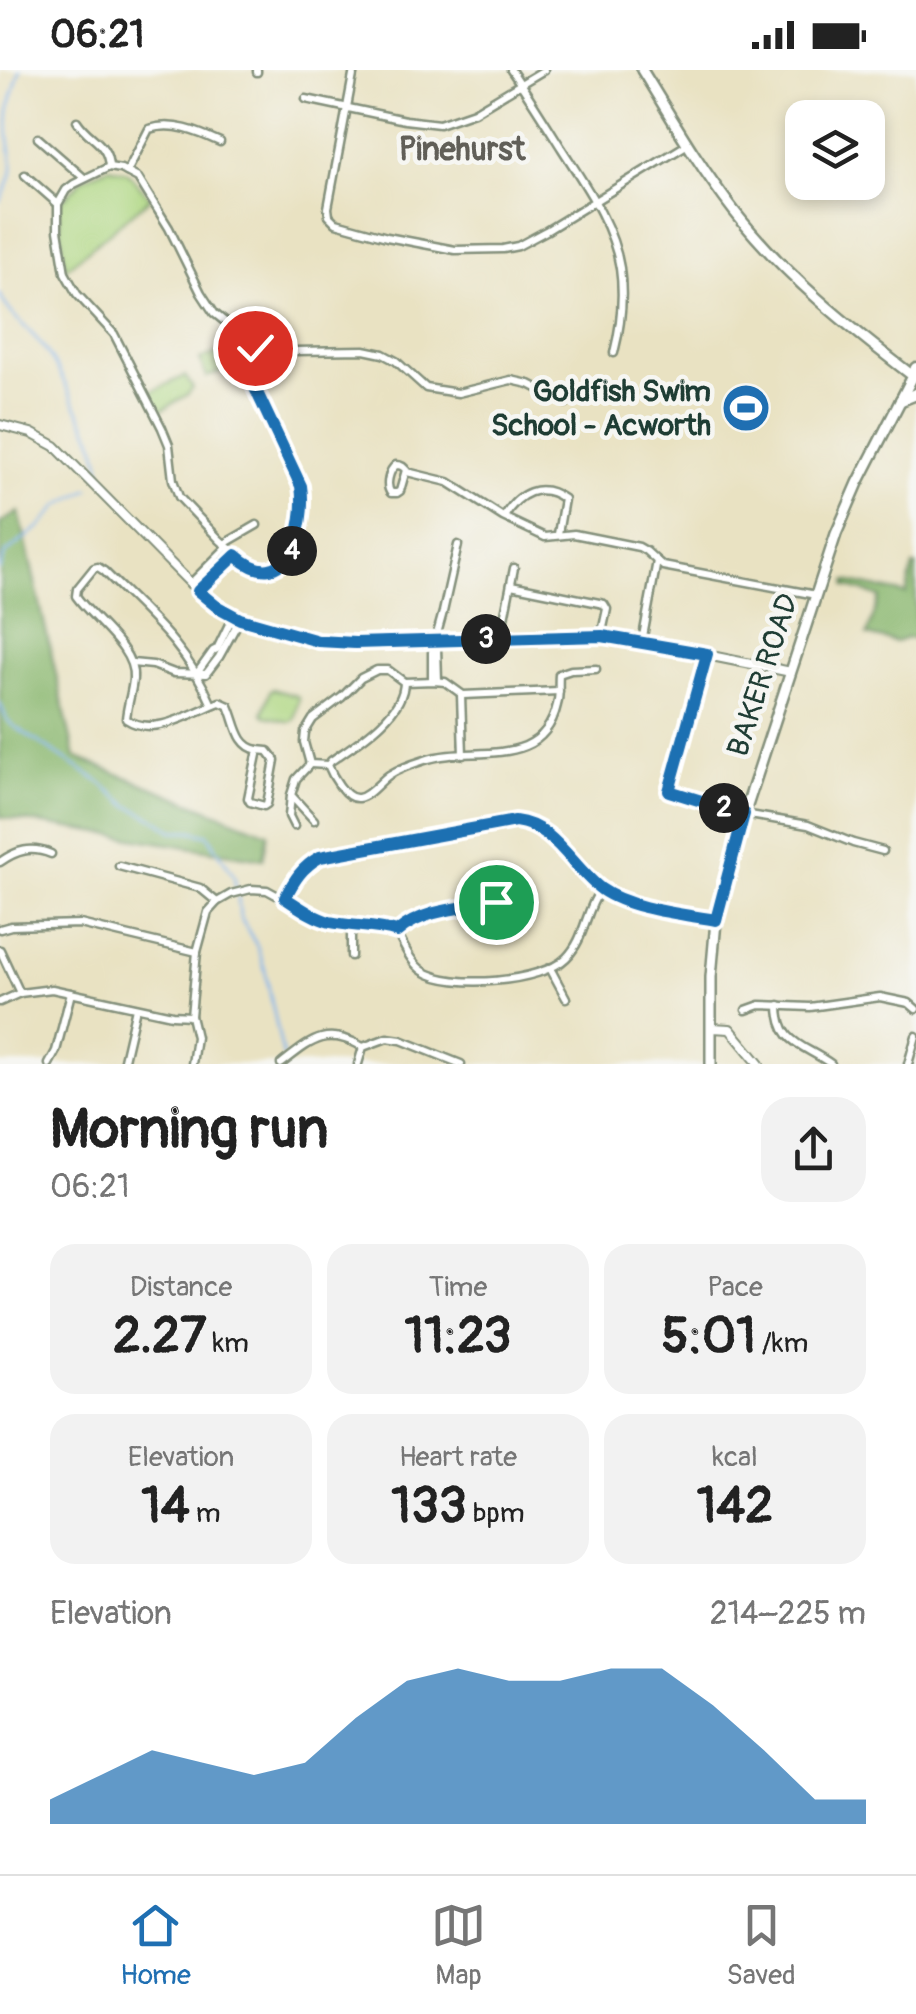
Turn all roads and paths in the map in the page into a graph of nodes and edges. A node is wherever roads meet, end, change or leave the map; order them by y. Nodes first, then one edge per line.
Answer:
1 (354, 70) edge
2 (511, 70) edge
3 (544, 70) edge
4 (642, 70) edge
5 (521, 84) junction
6 (306, 99) dead end
7 (347, 108) junction
8 (77, 121) dead end
9 (38, 138) dead end
10 (220, 142) dead end
11 (688, 144) junction
12 (109, 167) junction
13 (128, 172) junction
14 (25, 175) dead end
15 (84, 178) junction
16 (594, 200) junction
17 (58, 204) junction
18 (246, 349) junction
19 (614, 353) dead end
20 (915, 376) edge
21 (916, 394) edge
22 (901, 400) junction
23 (566, 403) dead end
24 (0, 424) edge
25 (406, 470) dead end
26 (504, 517) junction
27 (257, 525) dead end
28 (558, 534) junction
29 (225, 545) junction
30 (458, 545) dead end
31 (236, 555) junction
32 (657, 562) junction
33 (514, 568) dead end
34 (190, 584) junction
35 (510, 584) junction
36 (198, 591) junction
37 (816, 595) junction
38 (236, 618) junction
39 (602, 636) junction
40 (500, 639) junction
41 (436, 640) junction
42 (642, 642) junction
43 (707, 654) junction
44 (132, 664) junction
45 (596, 669) dead end
46 (790, 672) junction
47 (198, 674) junction
48 (435, 681) junction
49 (404, 682) junction
50 (559, 691) junction
51 (461, 695) junction
52 (212, 705) junction
53 (258, 750) junction
54 (463, 755) junction
55 (310, 764) junction
56 (328, 765) junction
57 (291, 795) junction
58 (744, 814) junction
59 (314, 820) dead end
60 (294, 826) dead end
61 (883, 851) dead end
62 (51, 854) dead end
63 (0, 862) edge
64 (119, 866) dead end
65 (602, 889) junction
66 (285, 898) junction
67 (516, 898) dead end
68 (218, 902) junction
69 (716, 920) junction
70 (351, 926) junction
71 (0, 929) edge
72 (397, 932) junction
73 (0, 950) edge
74 (197, 952) junction
75 (351, 956) dead end
76 (551, 970) junction
77 (71, 992) junction
78 (20, 993) junction
79 (566, 998) dead end
80 (0, 1002) edge
81 (779, 1006) junction
82 (136, 1008) junction
83 (916, 1009) edge
84 (746, 1010) dead end
85 (191, 1016) junction
86 (712, 1028) junction
87 (916, 1036) edge
88 (363, 1047) junction
89 (49, 1064) edge
90 (123, 1064) edge
91 (192, 1064) edge
92 (282, 1064) edge
93 (358, 1064) edge
94 (461, 1064) edge
95 (711, 1064) edge
96 (759, 1064) edge
97 (831, 1064) edge
98 (908, 1064) edge

1 - 7 street
2 - 5 street
3 - 5 street
4 - 11 main road
5 - 7 street
5 - 16 street
6 - 7 street
7 - 16 street
8 - 12 street
9 - 15 street
10 - 13 street
11 - 16 street
11 - 20 main road
12 - 13 street
12 - 15 street
13 - 18 street
14 - 17 street
15 - 17 street
16 - 19 street
17 - 29 street
18 - 23 street
18 - 31 street
20 - 22 main road, BAKER ROAD
21 - 22 main road
22 - 37 main road, BAKER ROAD
24 - 34 street
25 - 26 street
26 - 28 street
26 - 28 street
27 - 29 street
28 - 32 street
29 - 31 street
29 - 34 street
30 - 41 street
31 - 36 street
32 - 37 street
32 - 42 street
33 - 35 street
34 - 36 street
35 - 39 street
35 - 40 street
36 - 38 street
37 - 46 main road, BAKER ROAD
38 - 41 street
38 - 47 street
38 - 47 street
39 - 40 street
39 - 42 street
40 - 41 street
41 - 48 street
42 - 43 street
43 - 46 street
43 - 58 street
44 - 47 street
44 - 47 street
44 - 52 street
45 - 50 street
46 - 58 main road, BAKER ROAD
47 - 52 street
48 - 49 street
48 - 51 street
49 - 55 street
49 - 56 street
50 - 51 street
50 - 54 street
51 - 54 street
52 - 53 street
53 - 53 street
54 - 56 street
55 - 56 street
55 - 57 street
57 - 59 street
57 - 60 street
58 - 61 street
58 - 69 main road, BAKER ROAD
62 - 63 street
64 - 68 street
65 - 66 street
65 - 69 street
65 - 76 street
66 - 68 street
66 - 70 street
67 - 72 street
68 - 74 street
69 - 86 main road, BAKER ROAD
70 - 72 street
70 - 75 street
71 - 74 street
72 - 76 street
73 - 78 street
74 - 85 street
76 - 79 street
77 - 78 street
77 - 82 street
77 - 89 street
78 - 80 street
81 - 83 street
81 - 84 street
81 - 97 street
82 - 85 street
82 - 90 street
85 - 91 street
86 - 95 main road, BAKER ROAD
86 - 96 street
87 - 98 street
88 - 92 street
88 - 93 street
88 - 94 street

